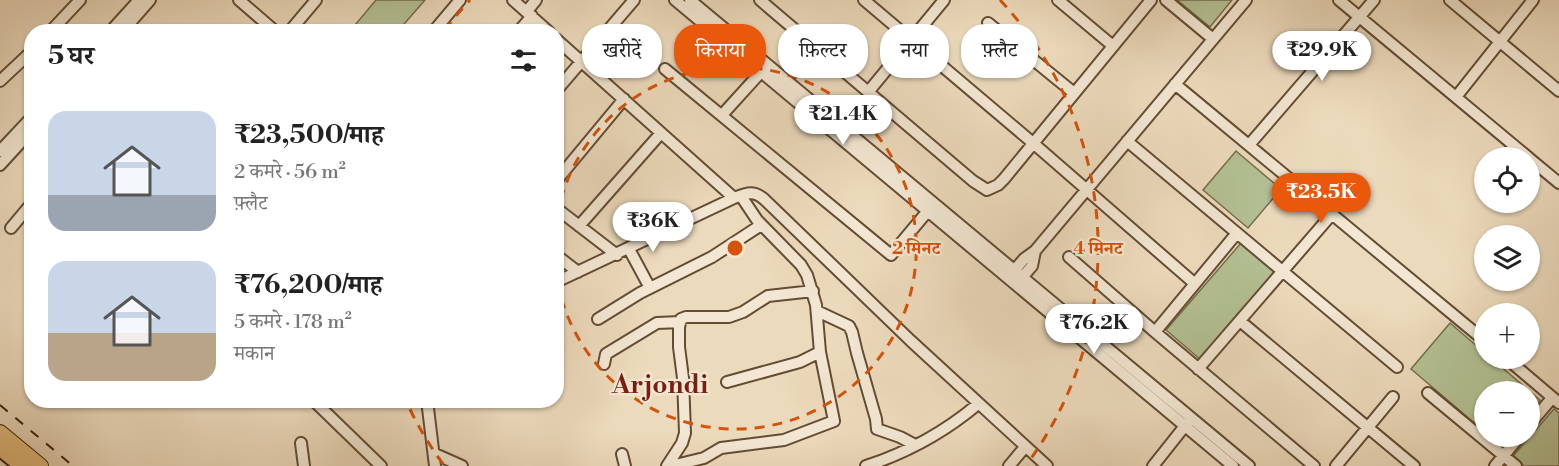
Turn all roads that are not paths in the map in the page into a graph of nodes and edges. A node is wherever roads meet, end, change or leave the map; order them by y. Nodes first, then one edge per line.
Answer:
1 (80, 0) edge
2 (139, 0) edge
3 (150, 0) edge
4 (239, 0) edge
5 (316, 0) edge
6 (460, 0) edge
7 (513, 0) edge
8 (536, 0) edge
9 (634, 0) edge
10 (675, 0) edge
11 (690, 0) edge
12 (760, 0) edge
13 (864, 0) edge
14 (944, 0) edge
15 (1058, 0) edge
16 (1151, 0) edge
17 (1167, 0) edge
18 (1246, 0) edge
19 (1339, 0) edge
20 (1374, 0) edge
21 (1450, 0) edge
22 (1533, 0) edge
23 (529, 13) junction
24 (701, 15) junction
25 (1359, 17) junction
26 (988, 23) dead end
27 (58, 24) edge
28 (117, 24) edge
29 (129, 24) edge
30 (267, 24) edge
31 (296, 24) edge
32 (440, 24) edge
33 (523, 24) edge
34 (541, 24) edge
35 (710, 24) edge
36 (893, 24) edge
37 (924, 24) edge
38 (1213, 39) junction
39 (1501, 42) junction
40 (564, 46) edge
41 (1113, 46) junction
42 (24, 58) edge
43 (581, 62) junction
44 (665, 69) dead end
45 (949, 71) edge
46 (766, 76) edge
47 (880, 77) edge
48 (756, 78) edge
49 (0, 81) edge
50 (564, 82) edge
51 (1175, 84) junction
52 (869, 91) junction
53 (1559, 91) edge
54 (1074, 93) junction
55 (1456, 97) junction
56 (624, 99) junction
57 (722, 115) junction
58 (24, 126) edge
59 (661, 133) junction
60 (24, 139) edge
61 (1127, 141) junction
62 (1033, 143) junction
63 (1249, 145) junction
64 (1516, 147) edge
65 (0, 151) edge
66 (0, 165) edge
67 (1540, 167) edge
68 (564, 171) edge
69 (1559, 183) edge
70 (1086, 189) junction
71 (737, 197) junction
72 (931, 207) junction
73 (24, 213) edge
74 (564, 214) edge
75 (1332, 214) junction
76 (761, 225) junction
77 (579, 226) junction
78 (11, 228) dead end
79 (1237, 233) junction
80 (629, 249) junction
81 (617, 255) junction
82 (1069, 257) dead end
83 (564, 261) edge
84 (1283, 271) junction
85 (578, 272) junction
86 (1016, 277) junction
87 (564, 278) edge
88 (1194, 283) junction
89 (650, 288) junction
90 (813, 291) junction
91 (817, 311) junction
92 (598, 320) dead end
93 (1240, 321) junction
94 (680, 322) junction
95 (1155, 332) junction
96 (1474, 332) edge
97 (820, 351) junction
98 (604, 364) dead end
99 (1397, 367) dead end
100 (1198, 369) junction
101 (1519, 369) edge
102 (727, 382) dead end
103 (1428, 393) dead end
104 (1393, 398) dead end
105 (1556, 400) edge
106 (978, 404) junction
107 (321, 408) edge
108 (429, 408) edge
109 (1540, 415) edge
110 (1188, 422) junction
111 (1368, 428) junction
112 (0, 432) edge
113 (301, 443) dead end
114 (0, 445) edge
115 (915, 446) junction
116 (1025, 447) junction
117 (1511, 447) edge
118 (622, 454) dead end
119 (1504, 456) junction
120 (435, 460) edge
121 (18, 462) edge
122 (41, 466) edge
123 (304, 466) edge
124 (381, 466) edge
125 (462, 466) edge
126 (626, 466) edge
127 (669, 466) edge
128 (866, 466) edge
129 (1009, 466) edge
130 (1047, 466) edge
131 (1153, 466) edge
132 (1233, 466) edge
133 (1248, 466) edge
134 (1314, 466) edge
135 (1336, 466) edge
136 (1414, 466) edge
137 (1495, 466) edge
138 (1516, 466) edge

1 - 27 street
2 - 28 street
3 - 29 street
4 - 30 street
5 - 31 street
6 - 32 street
7 - 23 street
8 - 23 street
9 - 43 street
10 - 24 street
11 - 24 street
12 - 52 street
13 - 36 street
14 - 37 street
15 - 41 street
16 - 41 street
17 - 38 street
18 - 38 street
19 - 25 street
20 - 25 street
21 - 39 street
22 - 39 street
23 - 33 street
23 - 34 street
24 - 35 street
24 - 72 street
25 - 55 street
25 - 63 street
26 - 54 street
38 - 51 street
39 - 53 street
39 - 55 street
40 - 43 street
41 - 54 street
42 - 49 street
43 - 50 street
43 - 56 street
44 - 57 street
45 - 62 street
46 - 72 street
47 - 52 street
48 - 57 street
51 - 61 street
51 - 63 street
52 - 62 street
54 - 62 street
55 - 64 street
56 - 59 street
56 - 68 street
57 - 72 street
58 - 65 street
59 - 71 street
59 - 77 street
60 - 66 street
61 - 70 street
61 - 79 street
62 - 70 street
63 - 75 street
67 - 69 street
70 - 86 street
70 - 88 street
71 - 76 street
71 - 80 street
71 - 106 street
72 - 86 street
73 - 78 street
74 - 77 street
75 - 84 street
75 - 96 street
76 - 89 street
76 - 90 street
77 - 81 street
79 - 84 street
79 - 88 street
80 - 81 street
80 - 89 street
81 - 85 street
82 - 95 street
83 - 85 street
84 - 93 street
84 - 99 street
85 - 87 street
86 - 110 street
88 - 95 street
89 - 92 street
90 - 91 street
90 - 94 street
91 - 97 street
91 - 115 street
93 - 100 street
93 - 111 street
94 - 98 street
94 - 127 street
95 - 100 street
97 - 102 street
97 - 127 street
100 - 134 street
101 - 105 street
103 - 119 street
104 - 111 street
105 - 109 street
106 - 115 street
106 - 116 street
107 - 124 street
108 - 120 street
110 - 131 street
110 - 132 street
110 - 133 street
111 - 135 street
111 - 136 street
112 - 122 main road
113 - 123 street
114 - 121 highway
115 - 128 street
116 - 129 street
116 - 130 street
117 - 119 street
118 - 126 street
119 - 137 street
119 - 138 street
120 - 125 street

